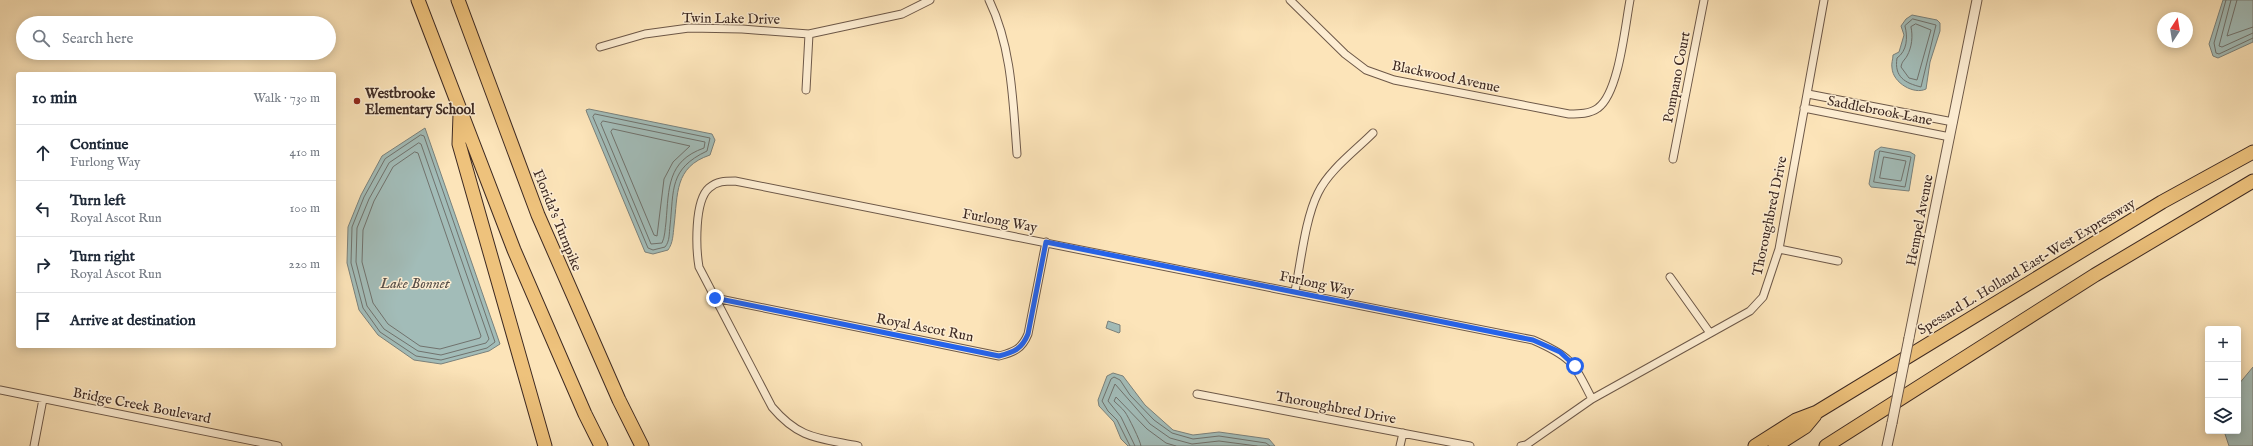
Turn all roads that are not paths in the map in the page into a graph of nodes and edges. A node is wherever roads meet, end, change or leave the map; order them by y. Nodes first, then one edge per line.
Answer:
1 (418, 0) edge
2 (458, 0) edge
3 (930, 0) edge
4 (989, 0) edge
5 (1290, 0) edge
6 (1630, 0) edge
7 (1704, 0) edge
8 (1824, 0) edge
9 (1977, 0) edge
10 (809, 34) junction
11 (600, 47) dead end
12 (806, 90) dead end
13 (1808, 94) junction
14 (1804, 108) junction
15 (460, 112) junction
16 (1953, 122) junction
17 (1373, 133) dead end
18 (1950, 137) junction
19 (2253, 152) edge
20 (1017, 154) dead end
21 (1673, 159) dead end
22 (2253, 181) edge
23 (1046, 242) junction
24 (1779, 249) junction
25 (1838, 261) dead end
26 (1670, 277) dead end
27 (1295, 291) junction
28 (715, 298) junction
29 (1710, 333) junction
30 (0, 390) edge
31 (1197, 394) dead end
32 (43, 399) junction
33 (1592, 399) junction
34 (1817, 412) junction
35 (1403, 433) junction
36 (34, 446) edge
37 (278, 446) edge
38 (545, 446) edge
39 (601, 446) edge
40 (642, 446) edge
41 (858, 446) edge
42 (1400, 446) edge
43 (1470, 446) edge
44 (1521, 446) edge
45 (1755, 446) edge
46 (1775, 446) edge
47 (1826, 446) edge
48 (1887, 446) edge

1 - 15 highway
2 - 40 highway, Florida's Turnpike
3 - 10 street, Twin Lake Drive
4 - 20 street
5 - 6 street, Blackwood Avenue
7 - 21 street, Pompano Court
8 - 13 street, Thoroughbred Drive
9 - 16 street, Hempel Avenue
10 - 11 street, Twin Lake Drive
10 - 12 street
13 - 14 street, Thoroughbred Drive
13 - 16 street, Saddlebrook Lane
14 - 18 street, Saddlebrook Lane
14 - 24 street, Thoroughbred Drive
15 - 38 highway
15 - 39 highway
16 - 18 street, Hempel Avenue
17 - 27 street
18 - 48 street, Hempel Avenue, bridge
19 - 34 highway, Spessard L. Holland East-West Expressway
22 - 47 highway
23 - 27 street, Furlong Way
23 - 28 street, Royal Ascot Run
23 - 28 street, Furlong Way
24 - 25 street
24 - 29 street, Thoroughbred Drive
26 - 29 street
27 - 33 street, Furlong Way
28 - 41 street, Furlong Way
29 - 33 street, Thoroughbred Drive
30 - 32 street, Bridge Creek Boulevard
31 - 35 street, Thoroughbred Drive
32 - 36 street
32 - 37 street, Bridge Creek Boulevard
33 - 44 street, Thoroughbred Drive
34 - 45 highway
34 - 46 highway
35 - 42 street
35 - 43 street, Thoroughbred Drive

